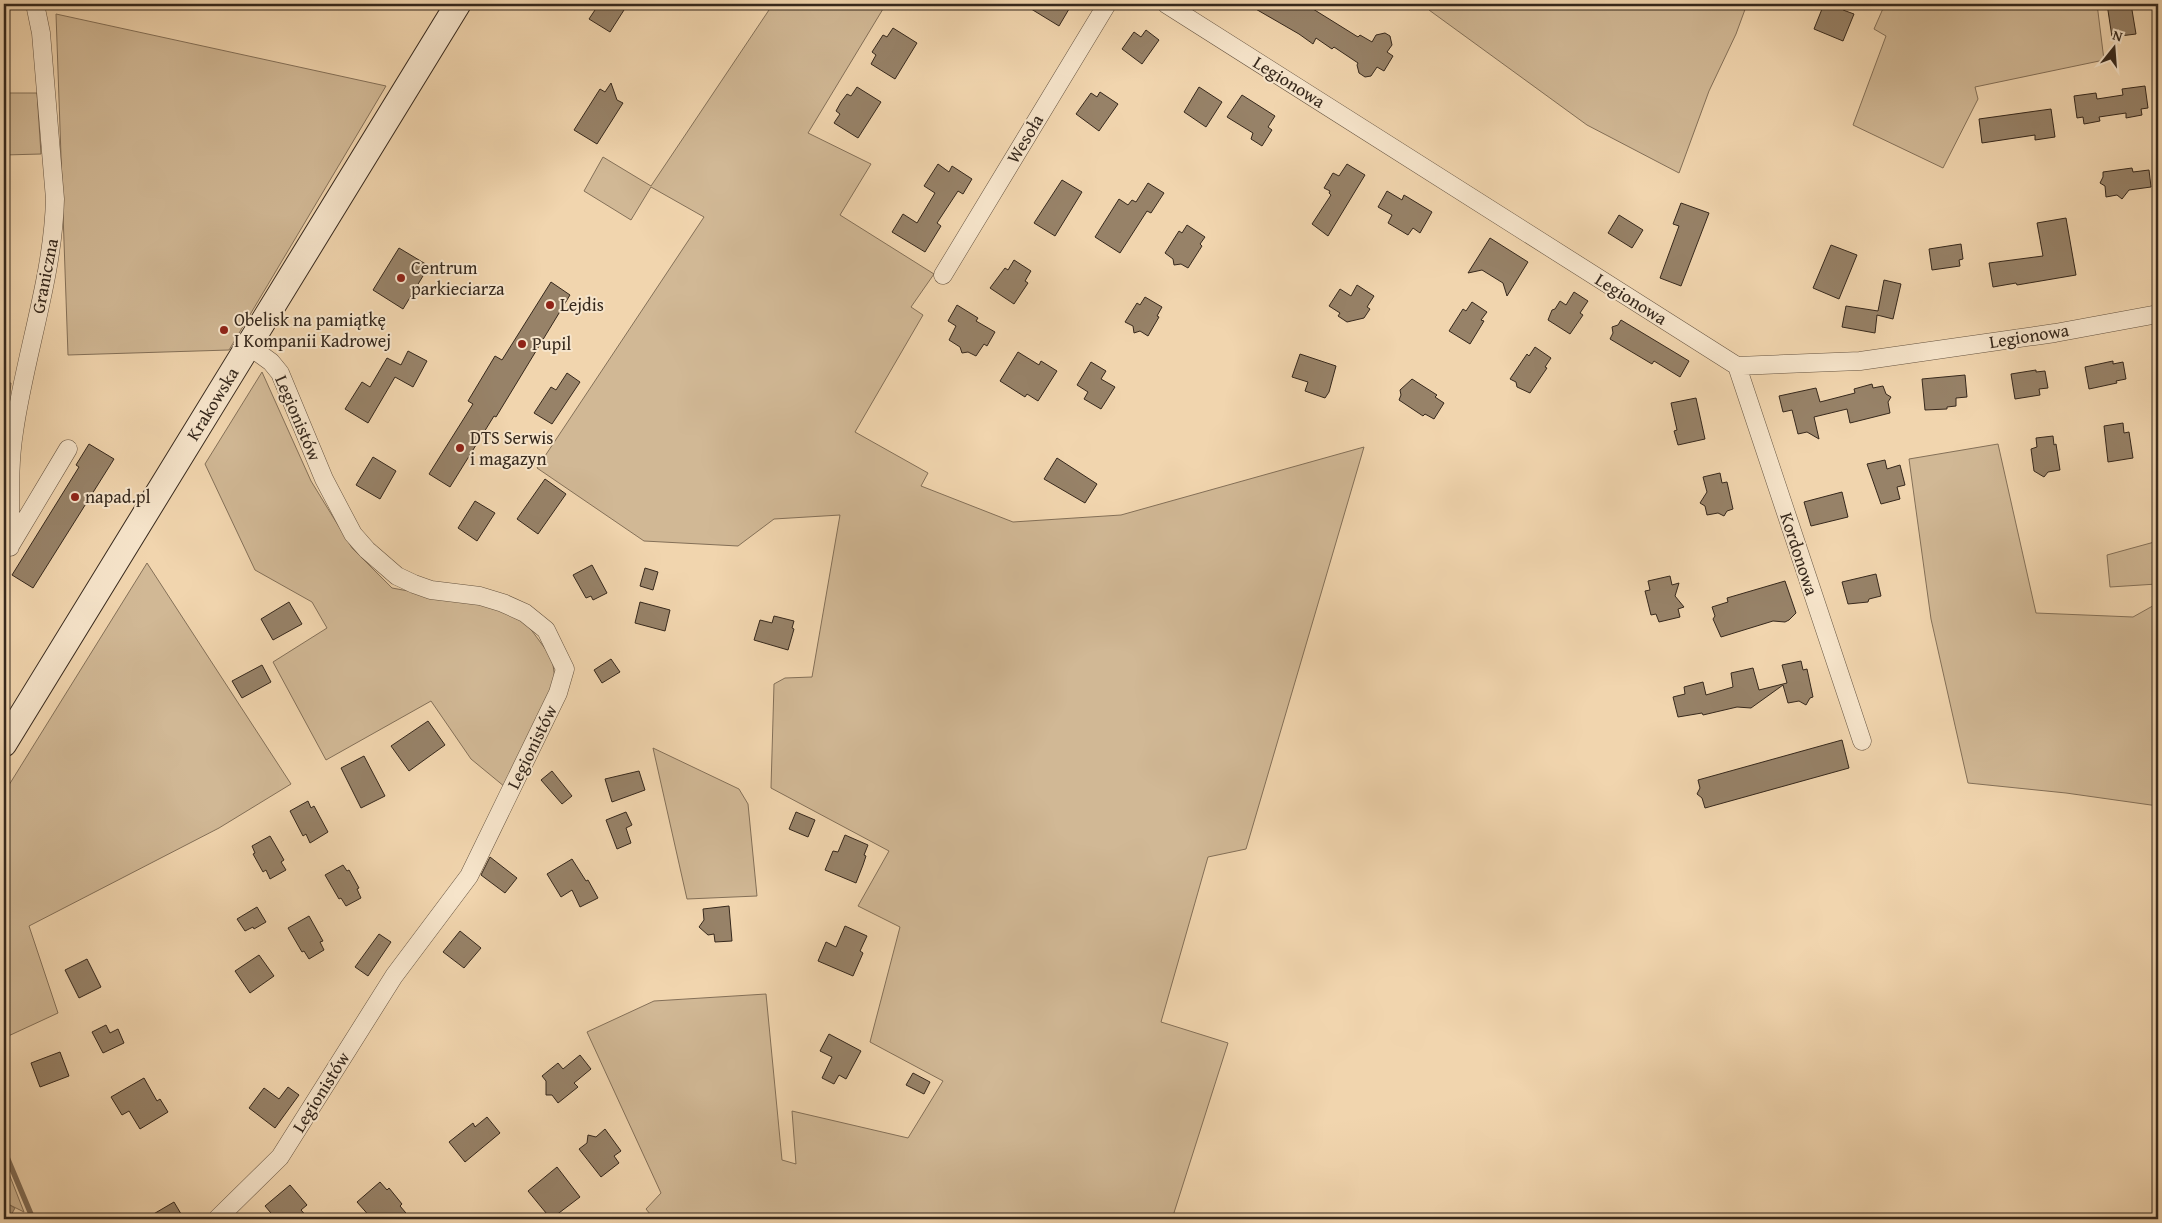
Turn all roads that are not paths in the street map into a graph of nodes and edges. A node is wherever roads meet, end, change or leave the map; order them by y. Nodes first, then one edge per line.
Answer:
1 (35, 4) edge
2 (458, 4) edge
3 (1108, 4) edge
4 (1166, 4) edge
5 (943, 275) dead end
6 (2158, 314) edge
7 (248, 346) junction
8 (1737, 366) junction
9 (68, 449) dead end
10 (7, 552) edge
11 (1862, 741) dead end
12 (4, 744) edge
13 (217, 1219) edge

1 - 10 street, Graniczna
2 - 7 main road, Krakowska
3 - 5 street, Wesoła
4 - 8 street, Legionowa
6 - 8 street, Legionowa
7 - 12 main road, Krakowska
7 - 13 street, Legionistów
8 - 11 street, Kordonowa
9 - 10 street, Graniczna

